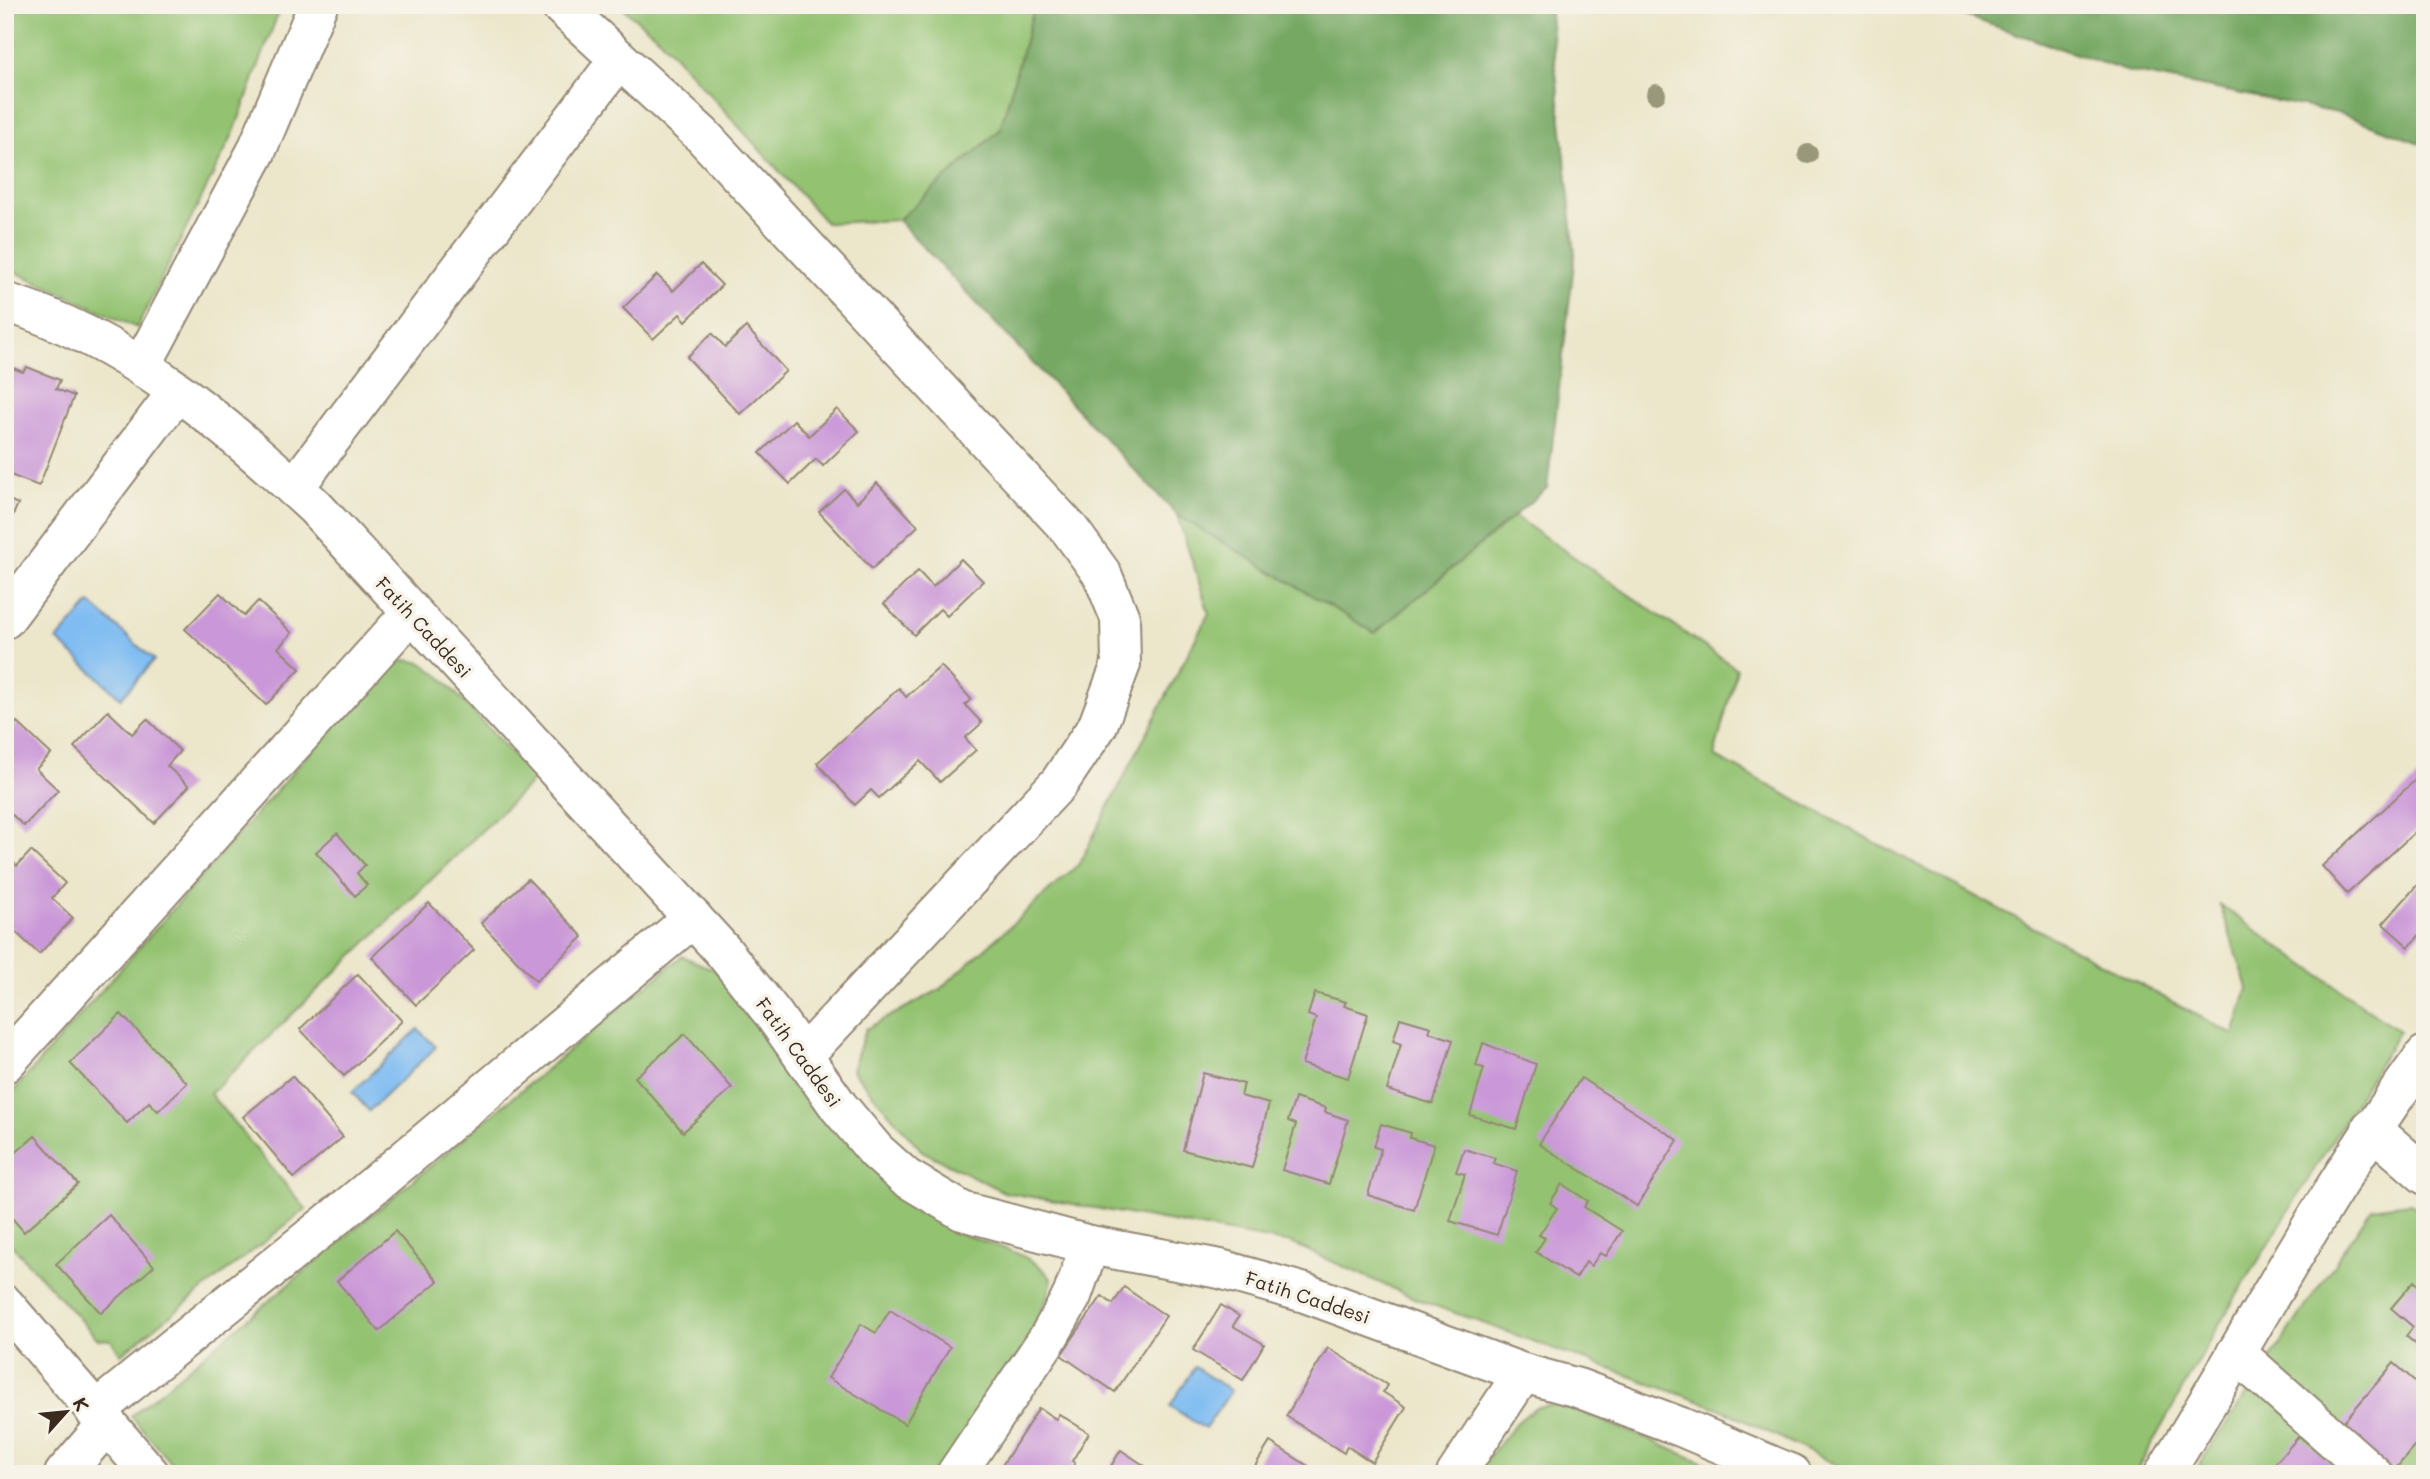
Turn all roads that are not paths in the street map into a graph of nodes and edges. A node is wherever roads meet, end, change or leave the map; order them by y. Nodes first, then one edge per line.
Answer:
1 (318, 5) edge
2 (560, 5) edge
3 (619, 59) junction
4 (5, 302) edge
5 (142, 365) junction
6 (177, 392) junction
7 (294, 488) junction
8 (410, 614) junction
9 (5, 619) edge
10 (693, 918) junction
11 (2425, 1055) edge
12 (803, 1056) junction
13 (5, 1063) edge
14 (2371, 1128) junction
15 (2425, 1175) edge
16 (1090, 1245) junction
17 (5, 1306) edge
18 (2236, 1353) junction
19 (1523, 1373) junction
20 (101, 1418) junction
21 (64, 1474) edge
22 (150, 1474) edge
23 (956, 1474) edge
24 (1456, 1474) edge
25 (1792, 1474) edge
26 (2164, 1474) edge
27 (2372, 1474) edge

1 - 5 street
2 - 3 street
3 - 7 street
3 - 12 street
4 - 5 street, Fatih Caddesi
5 - 6 street, Fatih Caddesi
6 - 7 street, Fatih Caddesi
6 - 9 street
7 - 8 street, Fatih Caddesi
8 - 10 street, Fatih Caddesi
8 - 13 street
10 - 12 street, Fatih Caddesi
10 - 20 street
11 - 14 street
12 - 16 street, Fatih Caddesi
14 - 15 street
14 - 18 street
16 - 19 street, Fatih Caddesi
16 - 23 street
17 - 20 street
18 - 26 street
18 - 27 street
19 - 24 street
19 - 25 street, Fatih Caddesi
20 - 21 street
20 - 22 street

